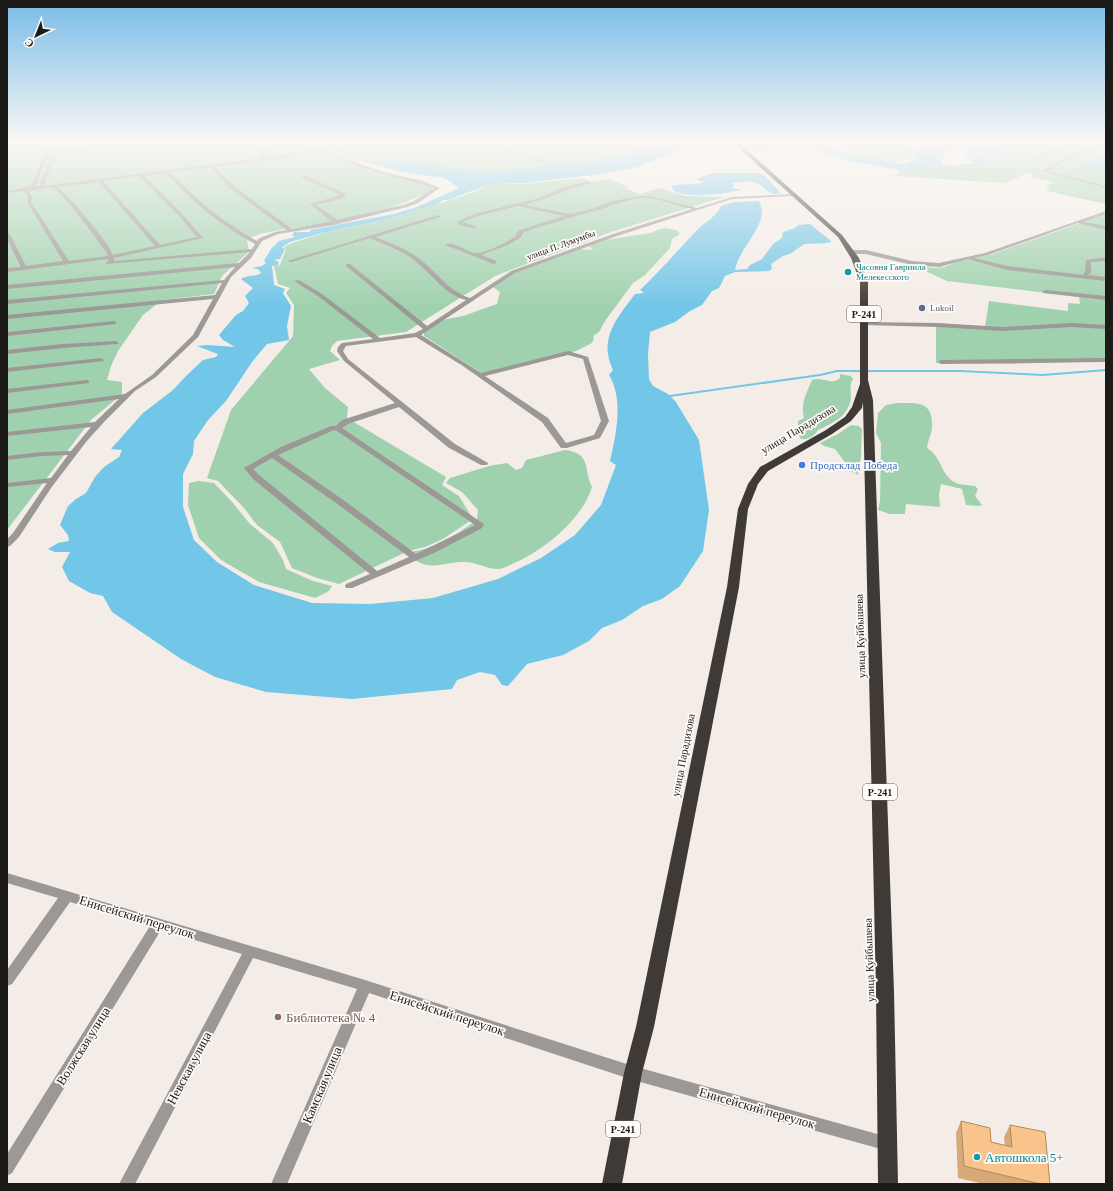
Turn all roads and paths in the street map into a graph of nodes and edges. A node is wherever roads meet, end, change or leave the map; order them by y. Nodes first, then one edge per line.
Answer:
1 (30, 198) edge
2 (66, 198) edge
3 (115, 198) edge
4 (165, 198) edge
5 (195, 198) edge
6 (246, 198) edge
7 (340, 198) edge
8 (422, 198) edge
9 (545, 198) edge
10 (637, 198) edge
11 (650, 198) edge
12 (744, 198) edge
13 (798, 198) edge
14 (518, 205) junction
15 (698, 209) junction
16 (1106, 212) edge
17 (438, 216) dead end
18 (570, 216) junction
19 (1078, 222) junction
20 (334, 223) junction
21 (474, 228) dead end
22 (1106, 228) edge
23 (291, 230) junction
24 (7, 234) edge
25 (371, 237) junction
26 (448, 245) dead end
27 (158, 246) junction
28 (256, 247) junction
29 (854, 252) junction
30 (476, 255) junction
31 (968, 258) junction
32 (1106, 259) edge
33 (111, 260) junction
34 (290, 261) dead end
35 (66, 262) junction
36 (494, 262) dead end
37 (240, 265) junction
38 (348, 265) dead end
39 (24, 268) junction
40 (7, 270) edge
41 (7, 273) edge
42 (1084, 276) junction
43 (1106, 279) edge
44 (227, 281) junction
45 (297, 281) dead end
46 (7, 287) edge
47 (1045, 292) dead end
48 (218, 297) junction
49 (1106, 298) edge
50 (471, 300) junction
51 (7, 302) edge
52 (7, 317) edge
53 (114, 323) dead end
54 (865, 324) junction
55 (1106, 327) edge
56 (427, 329) junction
57 (7, 334) edge
58 (417, 335) junction
59 (379, 340) junction
60 (116, 343) dead end
61 (7, 352) edge
62 (101, 360) dead end
63 (1106, 360) edge
64 (941, 362) dead end
65 (7, 370) edge
66 (480, 375) junction
67 (87, 382) dead end
68 (864, 383) junction
69 (7, 391) edge
70 (127, 396) junction
71 (400, 404) junction
72 (7, 412) edge
73 (98, 424) junction
74 (337, 429) junction
75 (7, 434) edge
76 (74, 453) junction
77 (274, 455) junction
78 (7, 458) edge
79 (484, 463) dead end
80 (53, 480) junction
81 (7, 485) edge
82 (7, 544) edge
83 (414, 557) junction
84 (376, 574) junction
85 (349, 586) dead end
86 (7, 878) edge
87 (67, 896) junction
88 (158, 924) junction
89 (250, 952) junction
90 (7, 980) edge
91 (365, 986) junction
92 (633, 1073) junction
93 (888, 1144) junction
94 (7, 1168) edge
95 (127, 1184) edge
96 (279, 1184) edge
97 (612, 1184) edge
98 (888, 1184) edge

1 - 35 street
2 - 33 street
3 - 27 street
4 - 27 street
5 - 28 street
6 - 23 street
7 - 20 street
8 - 20 street
9 - 14 street
10 - 18 street
11 - 15 street
12 - 15 street, улица П. Лумумбы
13 - 29 highway, улица Куйбышева / Р-241
14 - 18 street
14 - 21 street
15 - 50 street, улица П. Лумумбы
16 - 19 street
17 - 25 street
18 - 30 street
19 - 22 street
19 - 31 street
20 - 23 street
23 - 28 street
24 - 39 street
25 - 34 street
25 - 50 street
26 - 30 street
27 - 33 street
28 - 33 street
28 - 37 street
29 - 31 street
29 - 54 highway, улица Куйбышева / Р-241
30 - 36 street
31 - 42 street
32 - 42 street
33 - 35 street
33 - 41 street
35 - 39 street
37 - 44 street
37 - 46 street
38 - 56 street
39 - 40 street
42 - 43 street
44 - 48 street
44 - 51 street
45 - 59 street
47 - 49 street
48 - 52 street
48 - 70 street
50 - 56 street, улица П. Лумумбы
53 - 57 street
54 - 55 street
54 - 68 highway, улица Куйбышева / Р-241
56 - 58 street, улица П. Лумумбы
58 - 59 street, улица П. Лумумбы
58 - 66 street
59 - 71 street, улица П. Лумумбы
60 - 61 street
62 - 65 street
63 - 64 street
66 - 66 street
67 - 69 street
68 - 92 highway, улица Парадизова / Р-241
68 - 93 highway, улица Куйбышева / Р-241
70 - 72 street
70 - 73 street
71 - 74 street
71 - 79 street, улица П. Лумумбы
73 - 75 street
73 - 76 street
74 - 77 street
74 - 83 street
76 - 78 street
76 - 80 street
77 - 83 street
77 - 84 street
80 - 81 street
80 - 82 street
83 - 84 street
84 - 85 street
86 - 87 street, Енисейский переулок
87 - 88 street, Енисейский переулок
87 - 90 street
88 - 89 street, Енисейский переулок
88 - 94 street, Волжская улица
89 - 91 street, Енисейский переулок
89 - 95 street, Невская улица
91 - 92 street, Енисейский переулок
91 - 96 street, Камская улица
92 - 93 street, Енисейский переулок
92 - 97 highway, улица Парадизова / Р-241
93 - 98 highway, улица Куйбышева / Р-241

